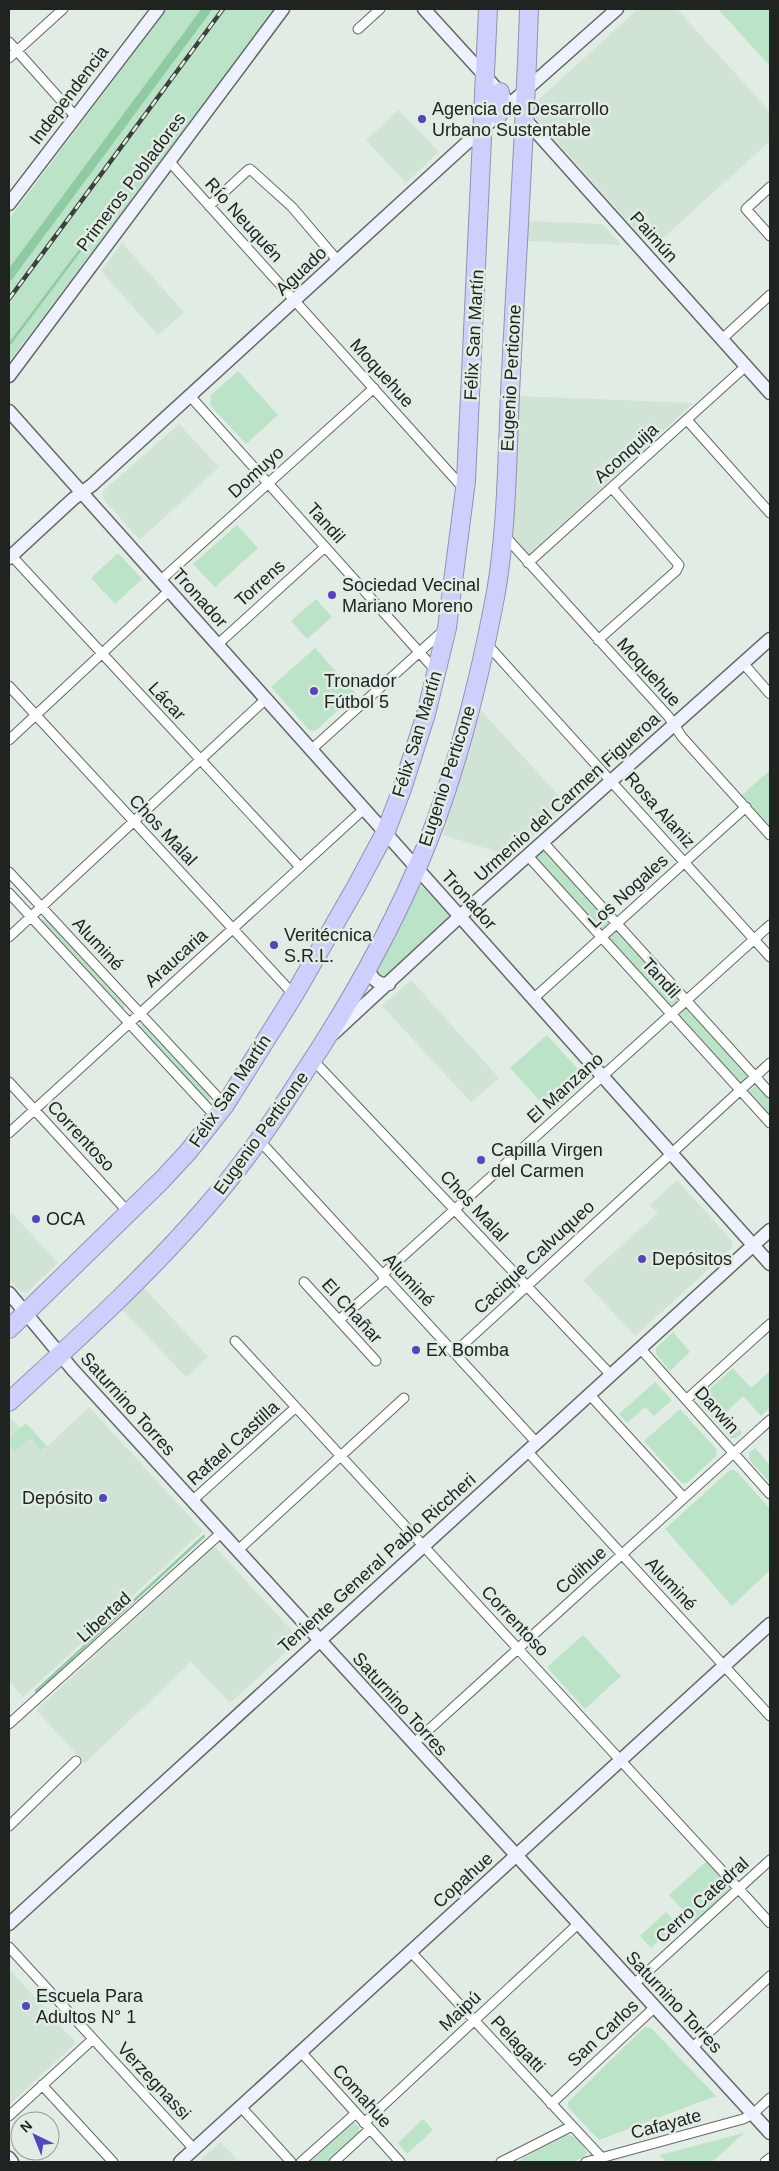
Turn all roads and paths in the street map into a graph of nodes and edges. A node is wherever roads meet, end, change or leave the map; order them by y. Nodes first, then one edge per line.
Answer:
1 (63, 9) edge
2 (158, 9) edge
3 (283, 9) edge
4 (380, 9) edge
5 (424, 9) edge
6 (488, 9) edge
7 (529, 9) edge
8 (617, 9) edge
9 (358, 29) dead end
10 (9, 42) edge
11 (16, 51) junction
12 (9, 58) edge
13 (485, 76) junction
14 (526, 91) junction
15 (503, 103) junction
16 (75, 116) junction
17 (524, 119) junction
18 (483, 128) junction
19 (169, 161) junction
20 (770, 187) edge
21 (9, 204) edge
22 (209, 206) junction
23 (770, 236) edge
24 (338, 260) junction
25 (770, 295) edge
26 (295, 300) junction
27 (722, 339) junction
28 (746, 366) junction
29 (9, 376) edge
30 (374, 388) junction
31 (770, 393) edge
32 (190, 396) junction
33 (9, 411) edge
34 (686, 420) junction
35 (268, 484) junction
36 (612, 488) junction
37 (465, 490) junction
38 (82, 492) junction
39 (770, 513) edge
40 (502, 533) junction
41 (325, 547) junction
42 (10, 556) edge
43 (528, 563) junction
44 (161, 580) junction
45 (170, 590) junction
46 (447, 628) junction
47 (770, 639) edge
48 (598, 640) junction
49 (485, 642) junction
50 (218, 644) junction
51 (420, 652) junction
52 (102, 654) junction
53 (743, 663) junction
54 (437, 672) junction
55 (9, 686) edge
56 (770, 694) edge
57 (267, 698) junction
58 (35, 715) junction
59 (674, 725) junction
60 (9, 740) edge
61 (312, 749) junction
62 (200, 760) junction
63 (611, 781) junction
64 (746, 807) junction
65 (365, 808) junction
66 (133, 822) junction
67 (386, 831) junction
68 (770, 835) edge
69 (543, 842) junction
70 (528, 856) junction
71 (685, 862) junction
72 (300, 867) junction
73 (416, 868) junction
74 (9, 872) edge
75 (9, 893) edge
76 (41, 907) junction
77 (31, 917) junction
78 (460, 917) junction
79 (616, 923) junction
80 (770, 925) edge
81 (232, 929) junction
82 (602, 937) junction
83 (9, 938) edge
84 (755, 939) junction
85 (770, 956) edge
86 (368, 967) junction
87 (389, 984) junction
88 (294, 996) junction
89 (533, 998) junction
90 (687, 1001) junction
91 (140, 1013) junction
92 (672, 1014) junction
93 (129, 1023) junction
94 (324, 1042) junction
95 (313, 1060) junction
96 (770, 1063) edge
97 (603, 1076) junction
98 (755, 1077) junction
99 (9, 1082) edge
100 (740, 1090) junction
101 (770, 1093) edge
102 (34, 1110) junction
103 (220, 1111) junction
104 (770, 1123) edge
105 (9, 1133) edge
106 (259, 1140) junction
107 (671, 1153) junction
108 (454, 1210) junction
109 (129, 1213) junction
110 (770, 1230) edge
111 (753, 1246) junction
112 (770, 1264) edge
113 (384, 1277) junction
114 (304, 1282) dead end
115 (527, 1286) junction
116 (9, 1293) edge
117 (26, 1312) junction
118 (339, 1320) junction
119 (770, 1324) edge
120 (9, 1328) edge
121 (235, 1341) dead end
122 (640, 1348) junction
123 (454, 1353) junction
124 (60, 1355) junction
125 (376, 1361) dead end
126 (611, 1375) junction
127 (589, 1394) junction
128 (404, 1398) dead end
129 (686, 1400) junction
130 (9, 1402) edge
131 (295, 1408) junction
132 (770, 1420) edge
133 (532, 1447) junction
134 (734, 1453) junction
135 (340, 1457) junction
136 (770, 1494) edge
137 (684, 1498) junction
138 (192, 1502) junction
139 (221, 1533) junction
140 (422, 1546) junction
141 (237, 1551) junction
142 (622, 1554) junction
143 (770, 1624) edge
144 (318, 1640) junction
145 (518, 1649) junction
146 (724, 1666) junction
147 (770, 1716) edge
148 (10, 1720) edge
149 (413, 1744) junction
150 (621, 1760) junction
151 (76, 1761) dead end
152 (9, 1826) edge
153 (516, 1856) junction
154 (770, 1860) edge
155 (738, 1889) junction
156 (770, 1923) edge
157 (9, 1924) edge
158 (578, 1924) junction
159 (9, 1947) edge
160 (411, 1952) junction
161 (770, 1976) edge
162 (634, 1984) junction
163 (655, 2007) junction
164 (474, 2020) junction
165 (93, 2039) junction
166 (692, 2048) junction
167 (301, 2052) junction
168 (42, 2085) junction
169 (770, 2098) edge
170 (552, 2104) junction
171 (241, 2107) junction
172 (356, 2113) junction
173 (753, 2114) junction
174 (9, 2116) edge
175 (367, 2126) junction
176 (572, 2126) junction
177 (770, 2133) edge
178 (194, 2149) junction
179 (9, 2158) edge
180 (602, 2158) junction
181 (770, 2158) edge
182 (508, 2161) edge
183 (12, 2162) edge
184 (113, 2162) edge
185 (180, 2162) edge
186 (291, 2162) edge
187 (301, 2162) edge
188 (334, 2162) edge
189 (400, 2162) edge
190 (586, 2162) edge
191 (765, 2162) edge

1 - 11 street
2 - 16 street, Independencia
3 - 19 street, Primeros Pobladores
4 - 9 street
5 - 13 street, Paimún
6 - 13 highway, Félix San Martín
7 - 14 highway, Eugenio Perticone
8 - 14 street, Aguado
10 - 11 street
11 - 12 street
11 - 16 street
13 - 15 street, Paimún
13 - 18 highway, Félix San Martín
14 - 15 street, Aguado
14 - 17 highway, Eugenio Perticone
15 - 17 street, Paimún
15 - 18 street, Aguado
16 - 21 street, Independencia
17 - 27 street, Paimún
17 - 40 highway, Eugenio Perticone
18 - 24 street, Aguado
18 - 37 highway, Félix San Martín
19 - 22 street, Río Neuquén
19 - 29 street, Primeros Pobladores
20 - 23 street
22 - 24 street
22 - 26 street, Río Neuquén
24 - 26 street, Aguado
25 - 27 street
26 - 30 street, Moquehue
26 - 32 street, Aguado
27 - 28 street, Paimún
28 - 31 street, Paimún
28 - 34 street, Aconquija
30 - 35 street, Domuyo
30 - 37 street, Moquehue
32 - 35 street, Tandil
32 - 38 street, Aguado
33 - 38 street, Tronador
34 - 36 street, Aconquija
34 - 39 street
35 - 41 street, Tandil
35 - 44 street, Domuyo
36 - 43 street, Aconquija
36 - 48 street
37 - 46 highway, Félix San Martín
38 - 42 street, Aguado
38 - 44 street, Tronador
40 - 43 street, Moquehue
40 - 49 highway, Eugenio Perticone
41 - 50 street, Torrens
41 - 51 street, Tandil
42 - 52 street, Lácar
43 - 48 street, Moquehue
44 - 45 street, Tronador
45 - 50 street, Tronador
45 - 52 street
46 - 51 street
46 - 54 highway, Félix San Martín
47 - 53 street, Urmenio del Carmen Figueroa
48 - 59 street, Moquehue
49 - 63 street, Rosa Alaniz
49 - 73 highway, Eugenio Perticone
50 - 57 street, Tronador
51 - 54 street, Tandil
51 - 61 street
52 - 58 street
52 - 62 street, Lácar
53 - 56 street
53 - 59 street, Urmenio del Carmen Figueroa
54 - 67 highway, Félix San Martín
55 - 58 street, Chos Malal
57 - 61 street, Tronador
57 - 62 street
58 - 60 street
58 - 66 street, Chos Malal
59 - 63 street, Urmenio del Carmen Figueroa
59 - 64 street, Moquehue
61 - 65 street, Tronador
62 - 66 street
62 - 72 street, Lácar
63 - 69 street, Urmenio del Carmen Figueroa
63 - 71 street, Rosa Alaniz
64 - 68 street, Moquehue
64 - 71 street, Los Nogales
65 - 67 street, Tronador
65 - 72 street, Araucaria
66 - 76 street
66 - 81 street, Chos Malal
67 - 73 street, Tronador
67 - 88 highway, Félix San Martín
69 - 70 street, Urmenio del Carmen Figueroa
69 - 79 street, Tandil
70 - 78 street, Urmenio del Carmen Figueroa
70 - 82 street, Tandil
71 - 79 street, Los Nogales
71 - 84 street, Rosa Alaniz
72 - 81 street, Araucaria
73 - 78 street, Tronador
73 - 86 highway, Eugenio Perticone
74 - 76 street, Aluminé
75 - 77 street, Aluminé
76 - 77 street
76 - 91 street, Aluminé
77 - 83 street
77 - 93 street, Aluminé
78 - 87 street, Urmenio del Carmen Figueroa
78 - 89 street, Tronador
79 - 82 street, Los Nogales
79 - 90 street, Tandil
80 - 84 street, El Manzano
81 - 88 street, Chos Malal
81 - 91 street, Araucaria
82 - 89 street, Los Nogales
82 - 92 street, Tandil
84 - 85 street, Rosa Alaniz
84 - 90 street, El Manzano
86 - 87 street
86 - 94 highway, Eugenio Perticone
87 - 94 street, Urmenio del Carmen Figueroa
88 - 103 highway, Félix San Martín
89 - 97 street, Tronador
90 - 92 street, El Manzano
90 - 98 street, Tandil
91 - 93 street, Araucaria
91 - 103 street, Aluminé
92 - 97 street, El Manzano
92 - 100 street, Tandil
93 - 102 street, Araucaria
93 - 103 street, Aluminé
94 - 95 highway, Eugenio Perticone
95 - 106 highway, Eugenio Perticone
95 - 108 street, Chos Malal
96 - 98 street, Cacique Calvuqueo
97 - 107 street, Tronador
97 - 108 street, El Manzano
98 - 100 street, Cacique Calvuqueo
98 - 101 street, Tandil
99 - 102 street, Correntoso
100 - 104 street, Tandil
100 - 107 street, Cacique Calvuqueo
102 - 105 street, Araucaria
102 - 109 street, Correntoso
103 - 109 highway, Félix San Martín
106 - 113 street, Aluminé
106 - 124 highway, Eugenio Perticone
107 - 111 street, Tronador
107 - 115 street, Cacique Calvuqueo
108 - 113 street, El Manzano
108 - 115 street, Chos Malal
109 - 117 highway, Félix San Martín
110 - 111 street, Teniente General Pablo Riccheri
111 - 112 street, Tronador
111 - 122 street, Teniente General Pablo Riccheri
113 - 118 street, El Manzano
113 - 123 street, Aluminé
114 - 118 street, El Chañar
115 - 123 street, Cacique Calvuqueo
115 - 126 street, Chos Malal
116 - 117 street, Saturnino Torres
117 - 120 highway, Félix San Martín
117 - 124 street, Saturnino Torres
118 - 125 street, El Chañar
119 - 129 street
121 - 131 street, Correntoso
122 - 126 street, Teniente General Pablo Riccheri
122 - 129 street, Darwin
123 - 133 street, Aluminé
124 - 130 highway, Eugenio Perticone
124 - 138 street, Saturnino Torres
126 - 127 street, Teniente General Pablo Riccheri
127 - 133 street, Teniente General Pablo Riccheri
127 - 137 street
128 - 135 street
129 - 134 street, Darwin
131 - 135 street, Correntoso
131 - 138 street, Rafael Castilla
132 - 134 street, Colihue
133 - 140 street, Teniente General Pablo Riccheri
133 - 142 street, Aluminé
134 - 136 street, Darwin
134 - 137 street, Colihue
135 - 140 street, Correntoso
135 - 141 street
137 - 142 street, Colihue
138 - 139 street, Saturnino Torres
139 - 141 street, Saturnino Torres
139 - 148 street, Libertad
140 - 144 street, Teniente General Pablo Riccheri
140 - 145 street, Correntoso
141 - 144 street, Saturnino Torres
142 - 145 street, Colihue
142 - 146 street, Aluminé
143 - 146 street, Copahue
144 - 149 street, Saturnino Torres
144 - 157 street, Teniente General Pablo Riccheri
145 - 149 street, Colihue
145 - 150 street, Correntoso
146 - 147 street, Aluminé
146 - 150 street, Copahue
149 - 153 street, Saturnino Torres
150 - 153 street, Copahue
150 - 155 street, Correntoso
151 - 152 street
153 - 158 street, Saturnino Torres
153 - 160 street, Copahue
154 - 155 street, Cerro Catedral
155 - 156 street, Correntoso
155 - 162 street, Cerro Catedral
158 - 162 street, Saturnino Torres
158 - 164 street, Maipú
159 - 165 street, Verzegnassi
160 - 164 street, Pelagatti
160 - 167 street, Copahue
161 - 166 street
162 - 163 street, Saturnino Torres
163 - 166 street, Saturnino Torres
163 - 170 street, San Carlos
164 - 170 street, Pelagatti
164 - 175 street, Maipú
165 - 168 street
165 - 178 street, Verzegnassi
166 - 173 street, Saturnino Torres
167 - 171 street, Copahue
167 - 172 street, Comahue
168 - 174 street
168 - 184 street
169 - 173 street
170 - 176 street, Pelagatti
171 - 178 street, Copahue
171 - 186 street
172 - 175 street, Comahue
172 - 187 street
173 - 177 street, Saturnino Torres
173 - 180 street, Cafayate
175 - 188 street, Maipú
175 - 189 street, Comahue
176 - 180 street, Pelagatti
176 - 182 street
178 - 185 street, Copahue
179 - 183 street
180 - 190 street, Cafayate
181 - 191 street

